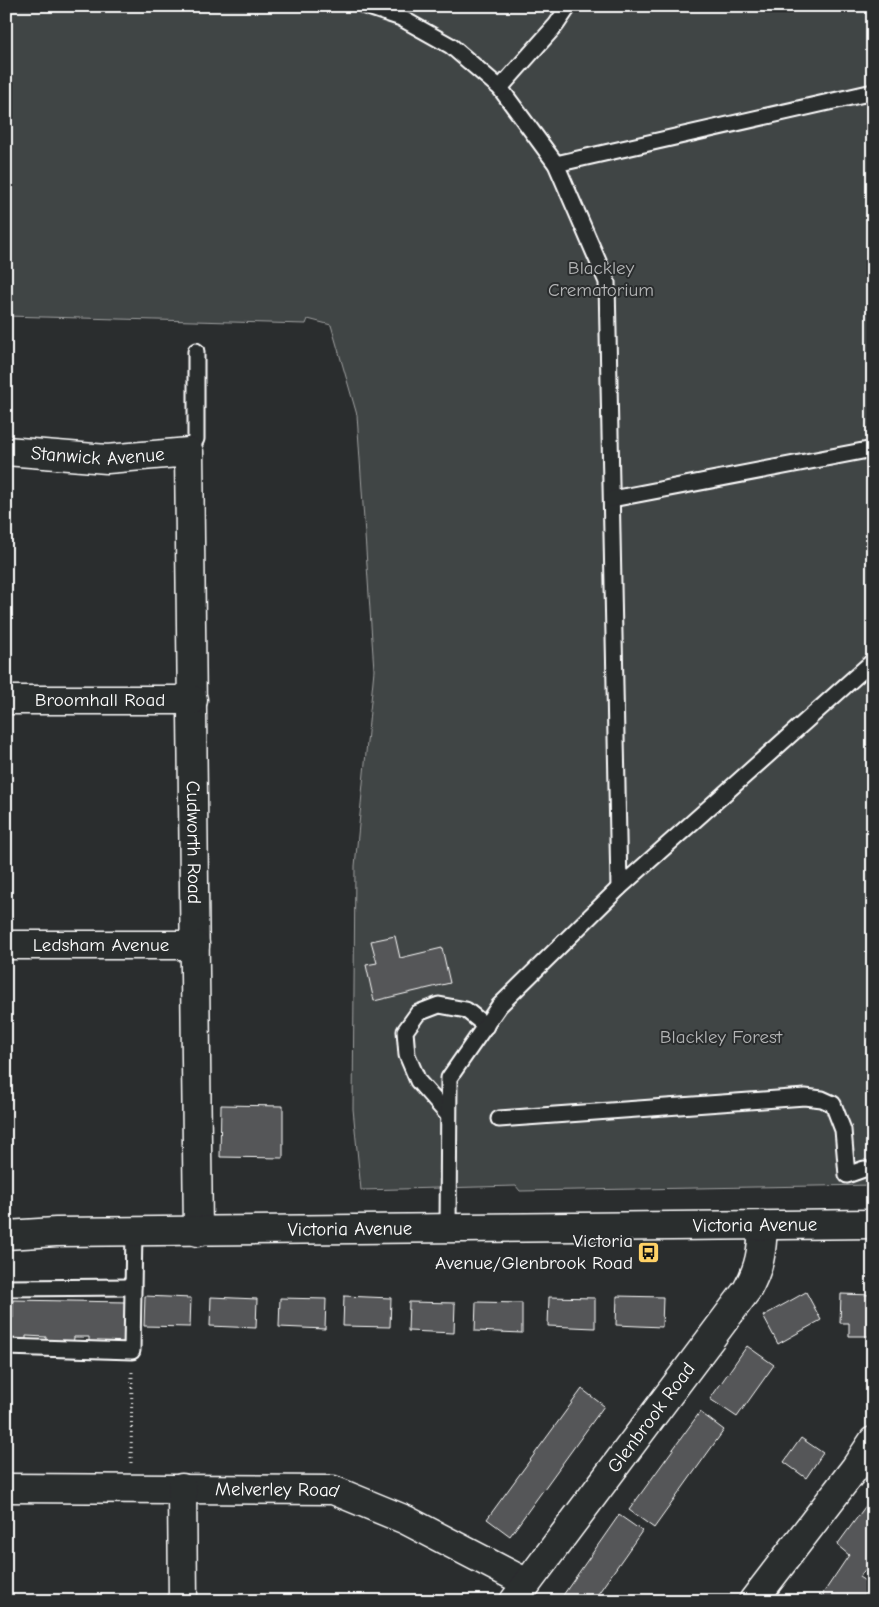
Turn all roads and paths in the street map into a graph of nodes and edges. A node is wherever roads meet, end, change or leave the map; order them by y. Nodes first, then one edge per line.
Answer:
1 (366, 6) edge
2 (569, 6) edge
3 (500, 88) junction
4 (873, 92) edge
5 (556, 164) junction
6 (196, 350) dead end
7 (873, 449) edge
8 (6, 451) edge
9 (190, 452) junction
10 (612, 499) junction
11 (873, 661) edge
12 (6, 700) edge
13 (193, 700) junction
14 (619, 888) junction
15 (6, 945) edge
16 (195, 945) junction
17 (486, 1026) junction
18 (448, 1115) junction
19 (499, 1119) dead end
20 (864, 1169) dead end
21 (873, 1224) edge
22 (763, 1225) junction
23 (448, 1229) junction
24 (134, 1232) junction
25 (198, 1232) junction
26 (6, 1235) edge
27 (134, 1287) junction
28 (6, 1288) edge
29 (6, 1347) edge
30 (132, 1351) junction
31 (873, 1441) edge
32 (6, 1488) edge
33 (182, 1488) junction
34 (131, 1489) junction
35 (520, 1592) edge
36 (183, 1601) edge
37 (753, 1601) edge

1 - 3 lane
2 - 3 lane
3 - 5 lane
4 - 5 lane
5 - 10 lane
6 - 9 lane
7 - 10 lane
8 - 9 street, Stanwick Avenue
9 - 13 street, Cudworth Road
10 - 14 lane
11 - 14 lane
12 - 13 street, Broomhall Road
13 - 16 street, Cudworth Road
14 - 17 lane
15 - 16 street, Ledsham Avenue
16 - 25 street, Cudworth Road
17 - 18 lane
17 - 18 lane
18 - 23 lane
19 - 20 lane
21 - 22 street, Victoria Avenue
22 - 23 street, Victoria Avenue
22 - 35 street, Glenbrook Road
23 - 25 street, Victoria Avenue
24 - 25 street, Victoria Avenue
24 - 26 street, Victoria Avenue
24 - 27 lane
27 - 28 lane
27 - 30 lane
29 - 30 lane
30 - 34 path
31 - 37 street
32 - 34 street, Melverley Road
33 - 34 street, Melverley Road
33 - 35 street, Melverley Road
33 - 36 street

